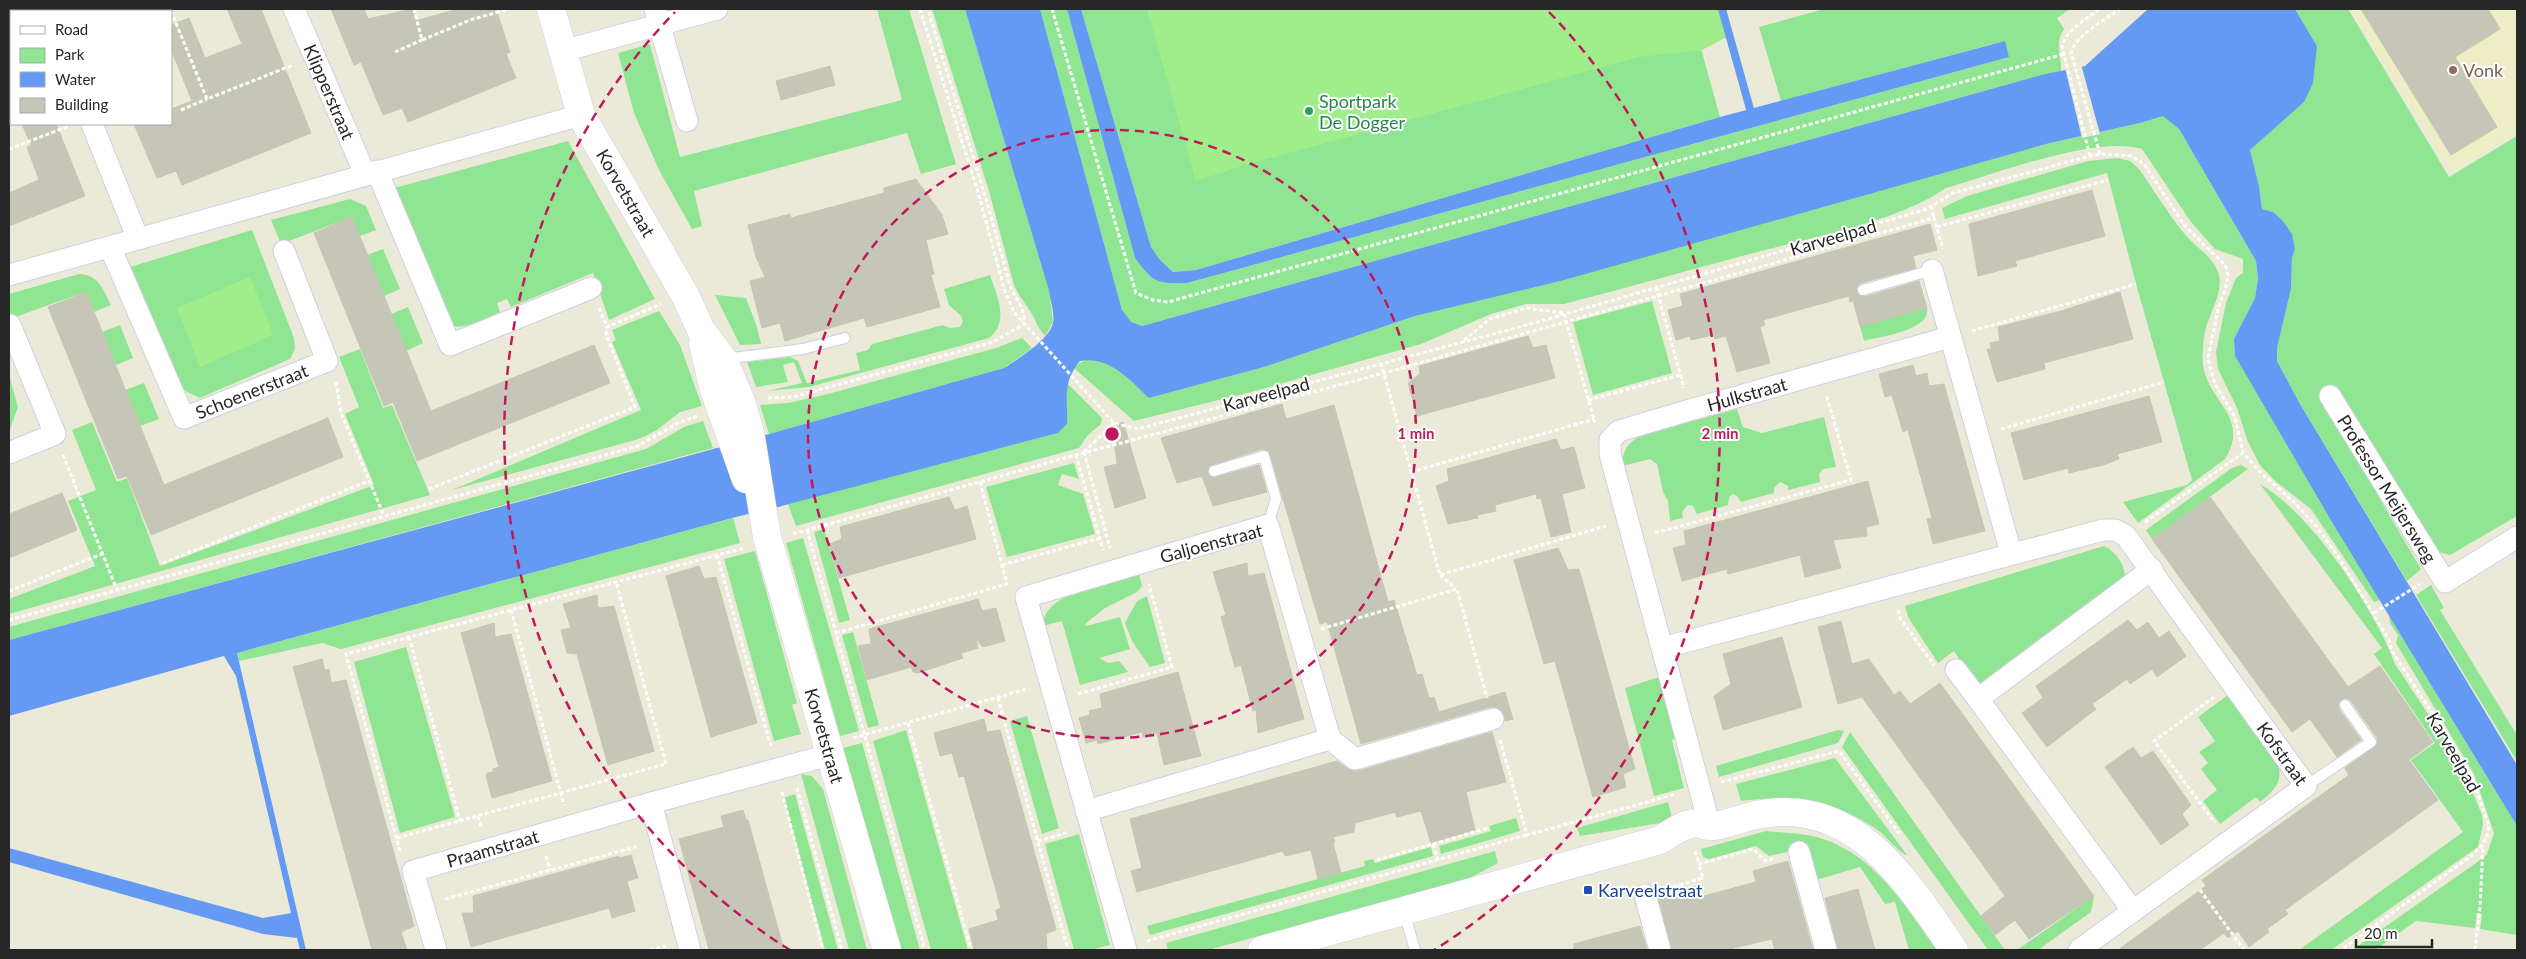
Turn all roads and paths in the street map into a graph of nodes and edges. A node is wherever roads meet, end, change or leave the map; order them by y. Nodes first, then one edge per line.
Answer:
1 (294, 9) edge
2 (414, 9) edge
3 (509, 9) edge
4 (551, 9) edge
5 (717, 9) edge
6 (920, 9) edge
7 (928, 9) edge
8 (1052, 9) edge
9 (2100, 9) edge
10 (2120, 9) edge
11 (172, 12) edge
12 (658, 17) edge
13 (422, 40) junction
14 (395, 52) dead end
15 (563, 52) junction
16 (2064, 54) junction
17 (315, 57) junction
18 (208, 99) junction
19 (180, 110) dead end
20 (581, 114) junction
21 (687, 121) dead end
22 (70, 125) edge
23 (92, 125) edge
24 (9, 149) edge
25 (2100, 154) junction
26 (2090, 156) junction
27 (371, 172) junction
28 (2108, 180) dead end
29 (1932, 206) junction
30 (1934, 218) junction
31 (1937, 227) junction
32 (138, 239) junction
33 (110, 247) junction
34 (284, 252) dead end
35 (1932, 270) junction
36 (9, 274) edge
37 (2136, 284) dead end
38 (1656, 287) junction
39 (591, 288) joint
40 (1863, 290) dead end
41 (685, 295) junction
42 (1659, 297) junction
43 (1564, 313) junction
44 (1566, 322) junction
45 (1024, 324) junction
46 (10, 325) edge
47 (607, 326) junction
48 (1950, 337) junction
49 (845, 338) dead end
50 (1464, 341) junction
51 (327, 361) junction
52 (715, 362) junction
53 (1381, 363) junction
54 (1384, 373) junction
55 (1821, 374) junction
56 (1680, 375) junction
57 (2164, 382) dead end
58 (2330, 396) dead end
59 (1588, 400) junction
60 (731, 407) junction
61 (1690, 410) junction
62 (1594, 420) junction
63 (1114, 423) junction
64 (54, 434) junction
65 (1979, 435) junction
66 (1610, 440) junction
67 (1084, 452) junction
68 (9, 453) edge
69 (2243, 453) junction
70 (1076, 454) junction
71 (1214, 471) dead end
72 (1411, 472) junction
73 (369, 480) junction
74 (980, 482) junction
75 (430, 489) dead end
76 (384, 516) junction
77 (1268, 525) junction
78 (1630, 529) junction
79 (765, 530) junction
80 (807, 530) junction
81 (2121, 533) junction
82 (2517, 536) edge
83 (1100, 538) junction
84 (2011, 553) junction
85 (102, 554) junction
86 (717, 555) junction
87 (1143, 562) junction
88 (162, 563) dead end
89 (1002, 565) junction
90 (2152, 569) junction
91 (1113, 571) junction
92 (1440, 575) junction
93 (616, 582) junction
94 (2420, 584) dead end
95 (1892, 587) junction
96 (117, 590) junction
97 (1456, 590) dead end
98 (9, 592) edge
99 (511, 610) junction
100 (2374, 614) junction
101 (9, 620) edge
102 (836, 633) junction
103 (409, 637) junction
104 (1662, 648) junction
105 (1947, 671) joint
106 (2233, 684) junction
107 (1053, 691) junction
108 (998, 698) junction
109 (1978, 699) junction
110 (2345, 705) dead end
111 (1493, 718) dead end
112 (908, 723) junction
113 (865, 735) junction
114 (1330, 739) junction
115 (771, 746) junction
116 (762, 749) dead end
117 (827, 750) junction
118 (666, 764) junction
119 (791, 765) junction
120 (667, 770) dead end
121 (2306, 786) junction
122 (797, 788) junction
123 (561, 793) junction
124 (651, 803) junction
125 (1088, 818) junction
126 (460, 821) junction
127 (1488, 828) dead end
128 (1527, 835) dead end
129 (396, 838) junction
130 (661, 840) junction
131 (1038, 841) junction
132 (2229, 841) junction
133 (1700, 843) junction
134 (1433, 844) junction
135 (2483, 846) junction
136 (1799, 852) joint
137 (1377, 860) dead end
138 (1438, 860) junction
139 (413, 870) junction
140 (2186, 872) junction
141 (1677, 886) dead end
142 (1645, 895) dead end
143 (423, 905) junction
144 (1404, 911) junction
145 (2133, 911) junction
146 (1125, 949) edge
147 (436, 950) edge
148 (690, 950) edge
149 (823, 950) edge
150 (842, 950) edge
151 (887, 950) edge
152 (925, 950) edge
153 (971, 950) edge
154 (1068, 950) edge
155 (1262, 950) edge
156 (1415, 950) edge
157 (1660, 950) edge
158 (1826, 950) edge
159 (1954, 950) edge
160 (2079, 950) edge
161 (2244, 950) edge
162 (2341, 950) edge
163 (2475, 950) edge

1 - 17 street, Klipperstraat
2 - 13 path
3 - 13 path
4 - 15 street, Korvetstraat
5 - 12 street
6 - 45 path
7 - 45 path
8 - 16 path
9 - 16 path
10 - 25 path
11 - 18 path
12 - 15 street
12 - 21 street
13 - 14 path
15 - 20 street, Korvetstraat
16 - 26 path
17 - 18 path
17 - 27 street, Klipperstraat
18 - 19 path
20 - 27 street
20 - 41 street, Korvetstraat
22 - 24 path
23 - 32 street
25 - 26 path, Karveelpad
25 - 69 path, Karveelpad
26 - 29 path, Karveelpad
27 - 32 street
27 - 39 street
28 - 31 path
29 - 30 path
29 - 38 path, Karveelpad
30 - 31 path
30 - 42 path
31 - 35 path
32 - 33 street
33 - 36 street
33 - 51 street, Schoenerstraat
34 - 51 street, Schoenerstraat
35 - 40 lane
35 - 48 street
37 - 48 path
38 - 42 path
38 - 43 path, Karveelpad
39 - 47 path
41 - 47 path
41 - 52 street, Korvetstraat
42 - 44 path
42 - 56 path
43 - 44 path
43 - 50 path, Karveelpad
43 - 50 path, Karveelpad
44 - 54 path
44 - 59 path
45 - 60 path
45 - 63 path
46 - 64 street
47 - 75 path
48 - 55 street, Hulkstraat
48 - 65 street
49 - 52 lane
50 - 53 path, Karveelpad
51 - 73 path
52 - 60 street, Korvetstraat
53 - 54 path
53 - 63 path, Karveelpad
54 - 67 path
54 - 72 path
55 - 61 street, Hulkstraat
55 - 78 path
56 - 59 path
56 - 61 path
57 - 65 path
58 - 82 street, Professor Meijersweg
59 - 62 path
60 - 76 path
60 - 79 street, Korvetstraat
61 - 66 street, Hulkstraat
62 - 66 path
62 - 72 path
63 - 67 path
64 - 68 street
64 - 85 path
65 - 84 street
66 - 78 street
67 - 70 path
67 - 91 path
69 - 81 path
69 - 100 path, Karveelpad
70 - 74 path
70 - 83 path
71 - 77 lane
72 - 92 path
73 - 76 path
73 - 88 path
74 - 80 path
74 - 89 path
76 - 96 path
77 - 87 street, Galjoenstraat
77 - 114 street, Galjoenstraat
78 - 92 path
78 - 104 street
79 - 80 path
79 - 86 path
79 - 117 street, Korvetstraat
80 - 102 path
81 - 84 street
81 - 90 street, Kofstraat
83 - 89 path
83 - 91 path
84 - 95 street
85 - 96 path
85 - 98 path
86 - 93 path
86 - 115 path
87 - 91 street, Galjoenstraat
87 - 107 path
89 - 102 path
90 - 106 street, Kofstraat
90 - 109 street
91 - 107 street, Galjoenstraat
92 - 97 path
93 - 99 path
93 - 118 path
94 - 100 path
95 - 104 street
95 - 105 path
96 - 101 path
99 - 103 path
99 - 123 path
100 - 135 path, Karveelpad
102 - 113 path
103 - 126 path
103 - 129 path
104 - 133 street
105 - 109 street
106 - 121 street, Kofstraat
106 - 132 path
107 - 108 path
107 - 125 street, Galjoenstraat
108 - 112 path
108 - 131 path
109 - 145 street
110 - 121 lane
111 - 114 street
112 - 113 path
112 - 153 path
113 - 117 path
113 - 152 path
114 - 125 street
115 - 116 path
115 - 119 path
117 - 119 street, Praamstraat
117 - 151 street, Korvetstraat
118 - 120 path
118 - 123 path
119 - 122 path
119 - 124 street, Praamstraat
121 - 132 street, Kofstraat
122 - 149 path
122 - 150 path
123 - 126 path
124 - 130 street
124 - 139 street, Praamstraat
125 - 131 path
125 - 146 street, Galjoenstraat
126 - 129 path
127 - 134 path
128 - 138 path
129 - 139 path
130 - 143 path
130 - 148 street
131 - 154 path
132 - 140 street, Kofstraat
133 - 136 path
133 - 141 path
133 - 144 street
133 - 159 street
134 - 137 path
134 - 138 path
135 - 162 path
135 - 163 path, Karveelpad
136 - 158 street
138 - 146 path
139 - 143 street
140 - 145 street, Kofstraat
140 - 161 path
142 - 157 street
143 - 147 street
144 - 155 street
144 - 156 lane
145 - 160 street, Kofstraat

